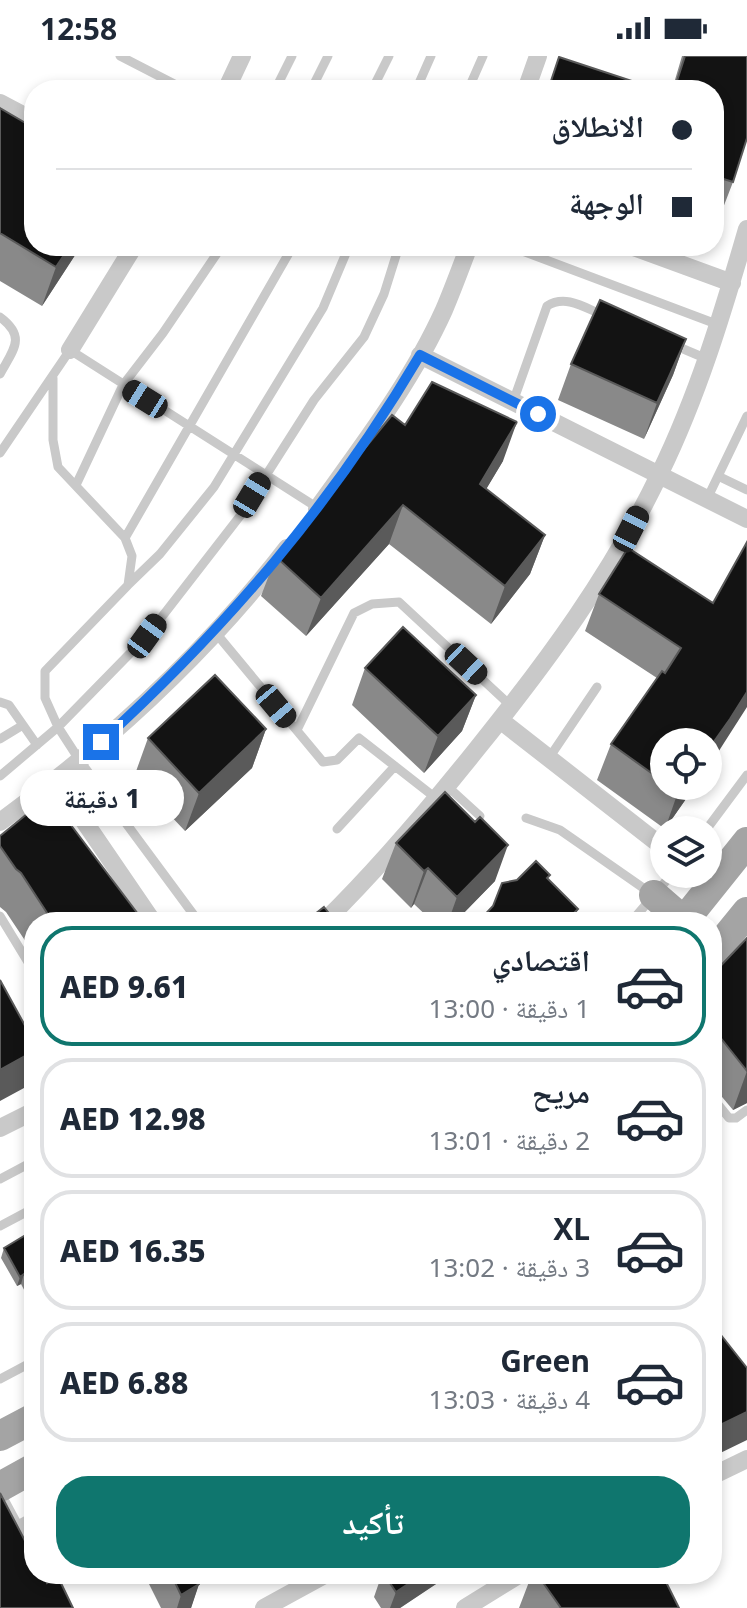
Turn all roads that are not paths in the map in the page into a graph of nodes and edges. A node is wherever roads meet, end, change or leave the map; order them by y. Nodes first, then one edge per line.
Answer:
1 (120, 56) edge
2 (242, 56) edge
3 (292, 56) edge
4 (328, 56) edge
5 (389, 56) edge
6 (431, 56) edge
7 (483, 56) edge
8 (538, 56) edge
9 (167, 80) edge
10 (231, 80) edge
11 (280, 80) edge
12 (316, 80) edge
13 (377, 80) edge
14 (420, 80) edge
15 (472, 80) edge
16 (530, 80) edge
17 (0, 103) edge
18 (24, 116) edge
19 (747, 229) edge
20 (128, 256) edge
21 (215, 256) edge
22 (287, 256) edge
23 (345, 256) edge
24 (396, 256) edge
25 (465, 256) edge
26 (536, 256) edge
27 (658, 256) edge
28 (732, 283) junction
29 (0, 317) edge
30 (608, 318) edge
31 (719, 325) junction
32 (665, 341) edge
33 (70, 350) junction
34 (420, 355) junction
35 (707, 359) junction
36 (0, 374) edge
37 (53, 378) junction
38 (123, 385) junction
39 (513, 402) junction
40 (747, 416) edge
41 (189, 427) junction
42 (0, 453) edge
43 (232, 454) junction
44 (265, 474) junction
45 (659, 475) junction
46 (718, 476) junction
47 (76, 485) junction
48 (747, 490) edge
49 (707, 499) junction
50 (309, 519) junction
51 (747, 519) edge
52 (125, 538) junction
53 (128, 585) junction
54 (215, 632) junction
55 (597, 687) dead end
56 (0, 702) edge
57 (506, 713) junction
58 (23, 725) junction
59 (58, 727) junction
60 (297, 730) junction
61 (0, 739) edge
62 (37, 745) junction
63 (549, 758) junction
64 (80, 761) junction
65 (395, 766) junction
66 (747, 775) edge
67 (0, 776) edge
68 (56, 780) junction
69 (442, 792) junction
70 (480, 816) edge
71 (716, 816) edge
72 (526, 818) dead end
73 (0, 822) edge
74 (337, 829) dead end
75 (650, 837) edge
76 (747, 842) edge
77 (650, 878) edge
78 (660, 888) edge
79 (665, 888) edge
80 (146, 912) edge
81 (192, 912) edge
82 (334, 912) edge
83 (640, 912) edge
84 (679, 912) edge
85 (691, 912) edge
86 (0, 916) edge
87 (744, 921) edge
88 (722, 944) edge
89 (24, 956) edge
90 (722, 1109) edge
91 (747, 1110) edge
92 (24, 1116) edge
93 (0, 1128) edge
94 (24, 1166) edge
95 (0, 1179) edge
96 (24, 1213) edge
97 (0, 1226) edge
98 (24, 1366) edge
99 (0, 1379) edge
100 (24, 1423) edge
101 (0, 1436) edge
102 (747, 1459) edge
103 (722, 1471) edge
104 (24, 1474) edge
105 (0, 1489) edge
106 (24, 1522) edge
107 (18, 1525) junction
108 (24, 1536) edge
109 (308, 1584) edge
110 (504, 1584) edge
111 (264, 1608) edge
112 (465, 1608) edge

1 - 9 lane
2 - 10 street
3 - 11 lane
4 - 12 lane
5 - 13 lane
6 - 14 lane
7 - 15 lane
8 - 16 street
17 - 18 street
19 - 28 street
20 - 33 street
21 - 38 lane
22 - 41 lane
23 - 43 lane
24 - 44 lane
25 - 34 street
26 - 31 lane
27 - 28 street
28 - 31 street
29 - 36 lane
30 - 39 lane
31 - 35 street
32 - 35 lane
33 - 37 lane
33 - 38 lane
34 - 39 street
34 - 50 street
35 - 45 street
37 - 42 lane
37 - 47 lane
38 - 41 lane
38 - 47 lane
39 - 45 street
40 - 46 lane
41 - 43 lane
41 - 52 lane
43 - 44 lane
43 - 53 lane
44 - 50 lane
44 - 59 lane
45 - 49 street
45 - 57 street
46 - 48 lane
46 - 49 lane
47 - 52 lane
49 - 51 street
50 - 54 street
52 - 53 lane
53 - 59 lane
54 - 60 lane
54 - 64 street
55 - 63 lane
56 - 58 lane
57 - 60 lane
57 - 63 street
57 - 69 street
58 - 61 lane
58 - 62 lane
59 - 62 lane
59 - 64 lane
60 - 65 lane
62 - 67 lane
63 - 75 street
64 - 68 street
64 - 81 lane
65 - 69 lane
65 - 74 lane
66 - 71 lane
68 - 73 street
68 - 80 street
69 - 70 lane
69 - 82 street
72 - 77 lane
76 - 85 main road
78 - 83 lane
79 - 84 main road
86 - 89 lane
87 - 88 main road
90 - 91 lane
92 - 93 street
94 - 95 lane
96 - 97 lane
98 - 99 lane
100 - 101 main road
102 - 103 street
104 - 105 main road
105 - 107 lane
106 - 107 lane
107 - 108 lane
109 - 111 street
110 - 112 street

